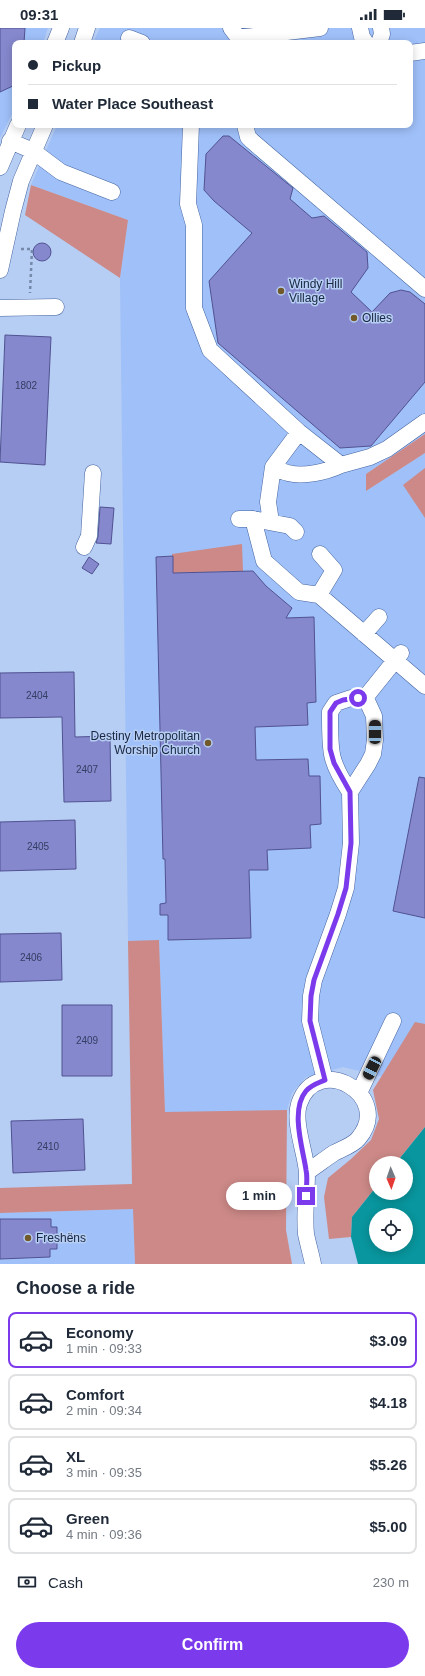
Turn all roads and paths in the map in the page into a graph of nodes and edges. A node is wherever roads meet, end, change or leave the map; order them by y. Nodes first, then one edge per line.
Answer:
1 (61, 28) edge
2 (87, 28) edge
3 (231, 28) edge
4 (320, 28) edge
5 (360, 28) edge
6 (381, 28) edge
7 (56, 40) edge
8 (83, 40) edge
9 (364, 40) edge
10 (380, 40) edge
11 (425, 51) edge
12 (413, 53) edge
13 (16, 128) edge
14 (44, 128) edge
15 (191, 128) edge
16 (246, 128) edge
17 (10, 141) junction
18 (33, 151) junction
19 (0, 167) edge
20 (112, 192) dead end
21 (2, 248) edge
22 (0, 270) edge
23 (30, 281) dead end
24 (425, 289) edge
25 (56, 307) dead end
26 (0, 308) edge
27 (425, 422) edge
28 (299, 432) junction
29 (341, 465) junction
30 (273, 467) junction
31 (93, 473) dead end
32 (271, 522) junction
33 (296, 532) dead end
34 (84, 547) dead end
35 (320, 554) dead end
36 (319, 595) junction
37 (379, 617) dead end
38 (364, 634) junction
39 (398, 657) junction
40 (425, 686) edge
41 (364, 699) junction
42 (350, 792) junction
43 (393, 1021) dead end
44 (325, 1080) junction
45 (359, 1092) junction
46 (307, 1172) junction
47 (313, 1264) edge

1 - 7 street
2 - 8 street
3 - 4 street
5 - 9 street
6 - 10 street
11 - 12 street
13 - 17 street
14 - 18 street
15 - 28 street
16 - 24 street
17 - 18 street
17 - 19 street
18 - 20 street
18 - 21 street
21 - 22 street
21 - 23 path
25 - 26 street
27 - 29 street
28 - 29 street
28 - 30 street
29 - 30 street
30 - 32 street
31 - 34 street
32 - 33 street
32 - 36 street
35 - 36 street
36 - 38 street
37 - 38 street
38 - 39 street
39 - 40 street
39 - 41 street
41 - 42 street
41 - 42 street
42 - 44 street
43 - 45 street
44 - 45 street
44 - 46 street
45 - 46 street
46 - 47 street

